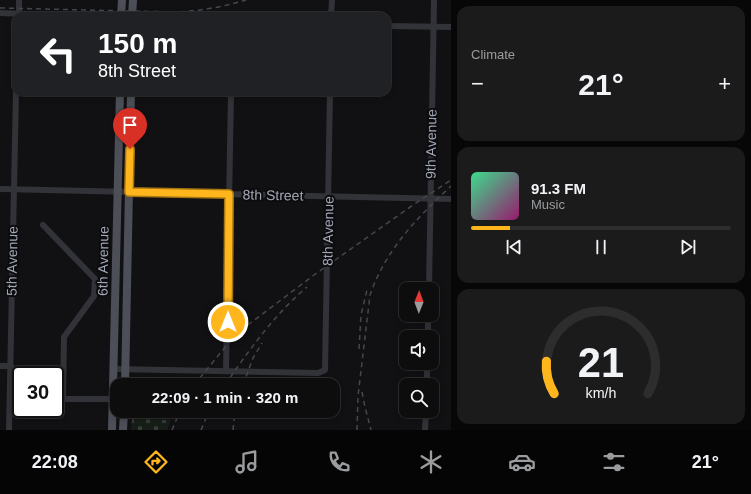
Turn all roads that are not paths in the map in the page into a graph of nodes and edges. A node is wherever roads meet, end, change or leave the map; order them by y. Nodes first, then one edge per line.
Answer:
1 (19, 0) edge
2 (122, 0) edge
3 (133, 0) edge
4 (332, 0) edge
5 (434, 0) edge
6 (19, 12) edge
7 (121, 12) edge
8 (132, 12) edge
9 (331, 12) edge
10 (0, 13) edge
11 (12, 14) edge
12 (391, 26) edge
13 (433, 26) junction
14 (451, 27) edge
15 (16, 96) edge
16 (120, 96) edge
17 (131, 96) edge
18 (231, 96) edge
19 (330, 96) edge
20 (0, 189) edge
21 (14, 190) junction
22 (118, 192) junction
23 (129, 192) junction
24 (229, 194) junction
25 (329, 196) junction
26 (430, 198) junction
27 (451, 198) edge
28 (43, 225) dead end
29 (429, 282) edge
30 (0, 366) edge
31 (11, 366) junction
32 (114, 370) junction
33 (125, 370) junction
34 (226, 371) junction
35 (114, 378) edge
36 (125, 378) edge
37 (110, 399) edge
38 (112, 418) edge
39 (124, 418) edge
40 (426, 418) edge
41 (9, 430) edge
42 (112, 430) edge
43 (124, 430) edge
44 (425, 430) edge

1 - 6 street
2 - 7 main road
3 - 8 main road
4 - 9 street
5 - 13 street, 9th Avenue
10 - 11 street
12 - 13 street
13 - 14 street
13 - 26 street, 9th Avenue
15 - 21 street, 5th Avenue
16 - 22 main road, 6th Avenue
17 - 23 main road, 6th Avenue
18 - 24 street
19 - 25 street, 8th Avenue
20 - 21 street, 8th Street
21 - 22 street, 8th Street
21 - 31 street, 5th Avenue
22 - 23 street, 8th Street
22 - 32 main road, 6th Avenue
23 - 24 street, 8th Street
23 - 33 main road, 6th Avenue
24 - 25 street, 8th Street
24 - 34 street
25 - 26 street, 8th Street
25 - 34 street, 8th Avenue
26 - 27 street, 8th Street
26 - 29 street, 9th Avenue
28 - 37 street
30 - 31 street
31 - 41 street, 5th Avenue
32 - 33 street
32 - 35 main road, 6th Avenue
33 - 34 street
33 - 36 main road, 6th Avenue
38 - 42 main road, 6th Avenue
39 - 43 main road
40 - 44 street

